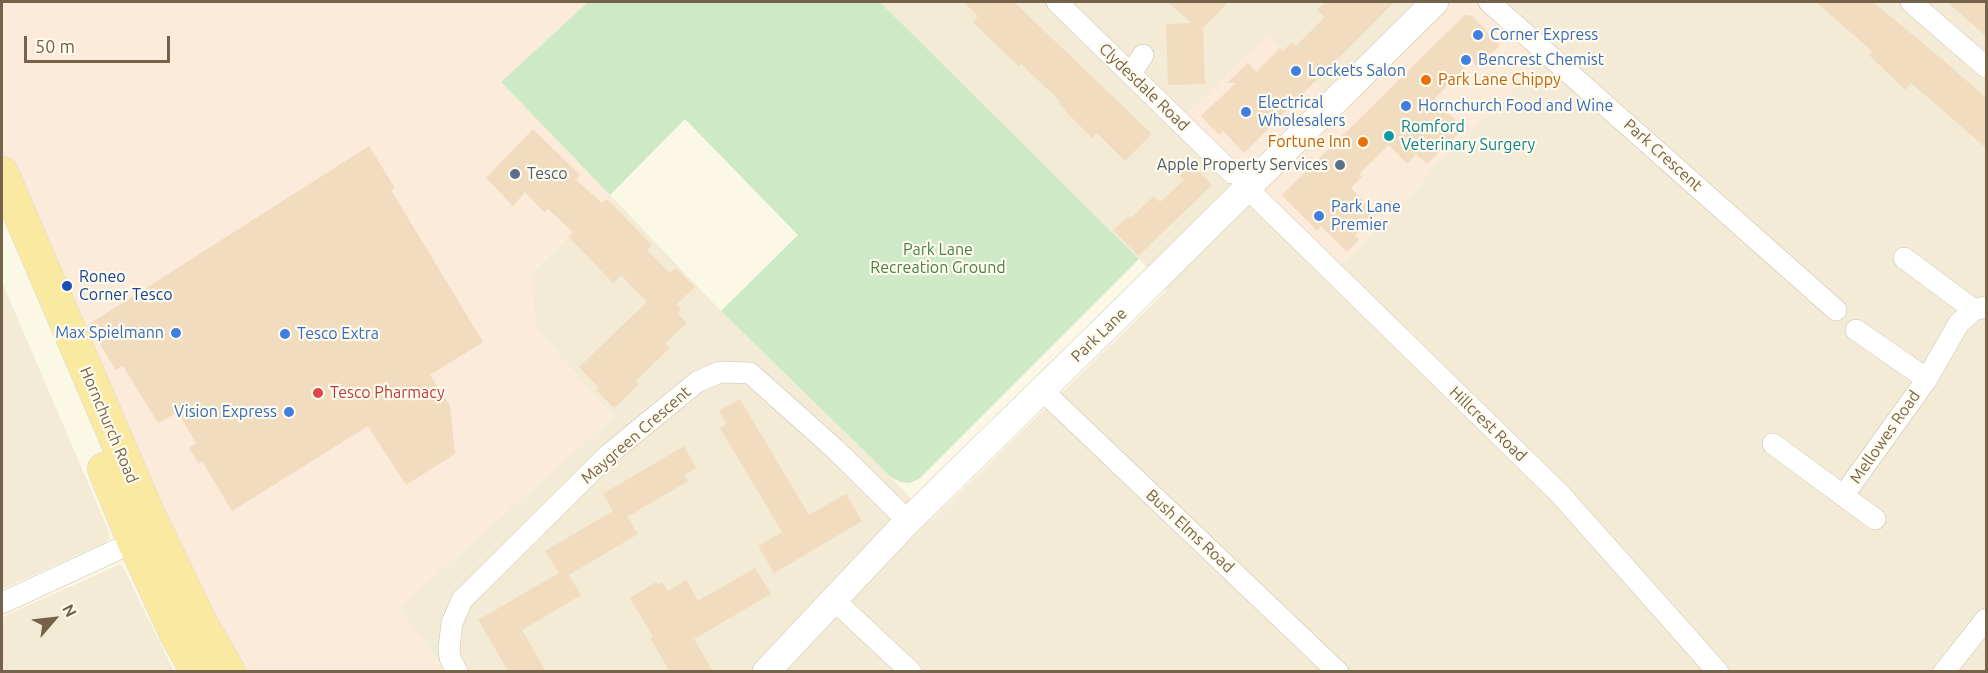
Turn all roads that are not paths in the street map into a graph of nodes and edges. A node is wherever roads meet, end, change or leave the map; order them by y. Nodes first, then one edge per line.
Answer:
1 (1057, 2) edge
2 (1434, 2) edge
3 (1489, 2) edge
4 (1911, 2) edge
5 (1143, 55) dead end
6 (1986, 67) edge
7 (1131, 73) junction
8 (2, 173) edge
9 (1239, 180) junction
10 (2, 219) edge
11 (1904, 258) dead end
12 (1980, 308) edge
13 (1836, 310) dead end
14 (1856, 330) dead end
15 (1927, 379) junction
16 (1042, 390) junction
17 (1773, 444) dead end
18 (1843, 496) junction
19 (1875, 519) dead end
20 (908, 521) junction
21 (134, 543) junction
22 (833, 599) junction
23 (2, 603) edge
24 (1986, 619) edge
25 (197, 672) edge
26 (230, 672) edge
27 (457, 672) edge
28 (766, 672) edge
29 (911, 672) edge
30 (1338, 672) edge
31 (1718, 672) edge
32 (1944, 672) edge

1 - 7 street, Clydesdale Road
2 - 9 street, Park Lane
3 - 13 street, Park Crescent
4 - 6 street
5 - 7 street
7 - 9 street, Clydesdale Road
8 - 26 main road, Hornchurch Road
9 - 16 street, Park Lane
9 - 31 street, Hillcrest Road
10 - 21 main road, Hornchurch Road
11 - 12 street, Mellowes Road
12 - 15 street, Mellowes Road
14 - 15 street, Mellowes Road
15 - 18 street, Mellowes Road
16 - 20 street, Park Lane
16 - 30 street, Bush Elms Road
17 - 18 street, Mellowes Road
18 - 19 street, Mellowes Road
20 - 22 street, Park Lane
20 - 27 street, Maygreen Crescent
21 - 23 street
21 - 25 main road, Hornchurch Road
22 - 28 street, Park Lane
22 - 29 street
24 - 32 street

